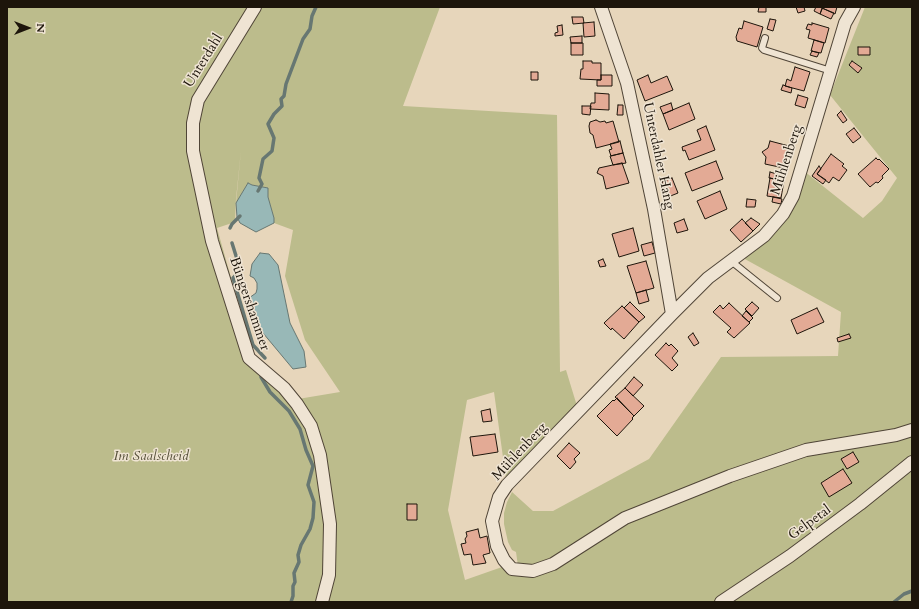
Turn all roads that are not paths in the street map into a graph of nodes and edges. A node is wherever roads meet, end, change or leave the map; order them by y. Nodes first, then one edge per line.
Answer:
1 (255, 7) edge
2 (601, 7) edge
3 (854, 7) edge
4 (765, 38) dead end
5 (831, 70) junction
6 (193, 135) joint
7 (731, 261) junction
8 (777, 298) dead end
9 (672, 314) junction
10 (912, 430) edge
11 (912, 462) edge
12 (322, 602) edge
13 (722, 602) edge

1 - 6 street, Unterdahl
2 - 9 street, Unterdahler Hang
3 - 5 street, Mühlenberg
4 - 5 lane
5 - 7 street, Mühlenberg
6 - 12 street, Büngershammer
7 - 8 lane
7 - 9 street, Mühlenberg
9 - 10 street, Mühlenberg
11 - 13 street, Gelpetal

